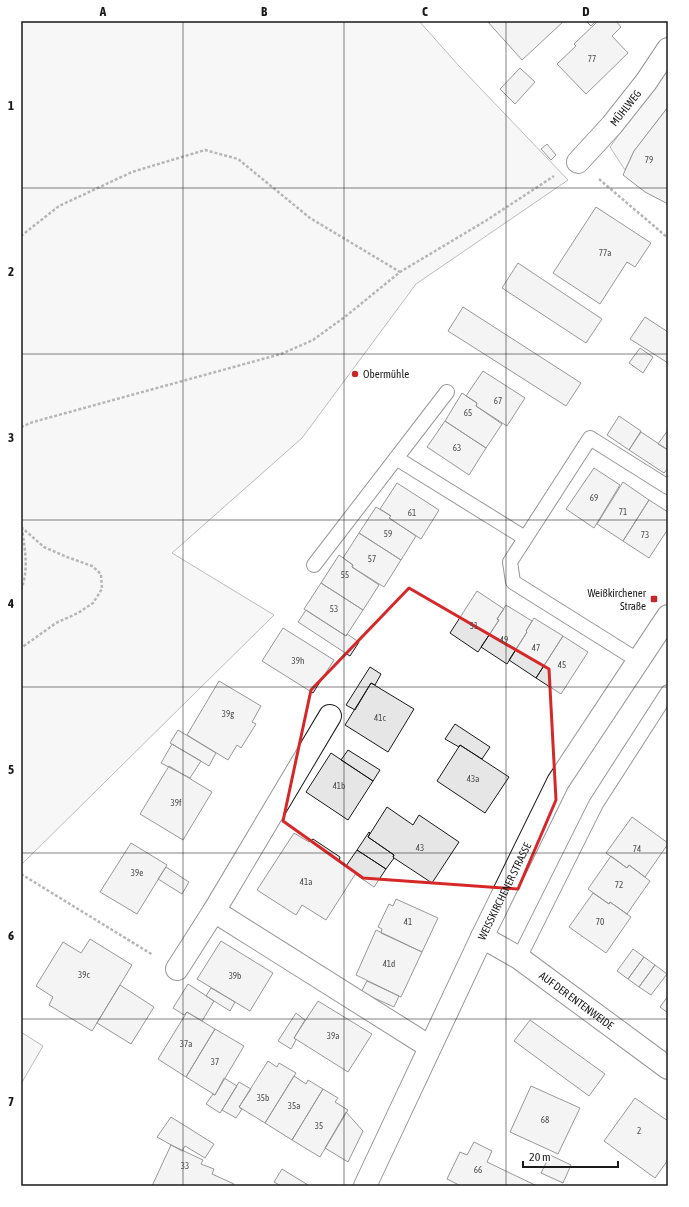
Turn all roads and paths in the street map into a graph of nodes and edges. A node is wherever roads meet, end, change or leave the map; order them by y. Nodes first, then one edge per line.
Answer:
1 (668, 50) edge
2 (578, 162) junction
3 (21, 236) edge
4 (668, 238) edge
5 (400, 272) junction
6 (446, 392) dead end
7 (21, 427) edge
8 (396, 458) junction
9 (668, 487) edge
10 (22, 528) edge
11 (525, 538) junction
12 (314, 565) dead end
13 (21, 590) edge
14 (668, 616) edge
15 (21, 648) edge
16 (639, 661) junction
17 (668, 692) edge
18 (330, 716) dead end
19 (21, 874) edge
20 (214, 911) junction
21 (482, 937) junction
22 (519, 958) junction
23 (177, 969) joint
24 (430, 1047) junction
25 (668, 1068) edge
26 (365, 1186) edge

1 - 2 street, MÜHLWEG
2 - 4 path
2 - 5 path
3 - 5 path
5 - 7 path
6 - 8 lane
8 - 11 lane
8 - 12 lane
9 - 11 lane
10 - 13 path
10 - 15 path
11 - 16 lane
14 - 16 street, WEISSKIRCHENER STRASSE
16 - 21 street, WEISSKIRCHENER STRASSE
17 - 22 lane
18 - 20 street
19 - 23 path
20 - 23 street
20 - 24 street
21 - 22 street, AUF DER ENTENWEIDE
21 - 24 street, WEISSKIRCHENER STRASSE
22 - 25 street, AUF DER ENTENWEIDE
24 - 26 street, WEISSKIRCHENER STRASSE

